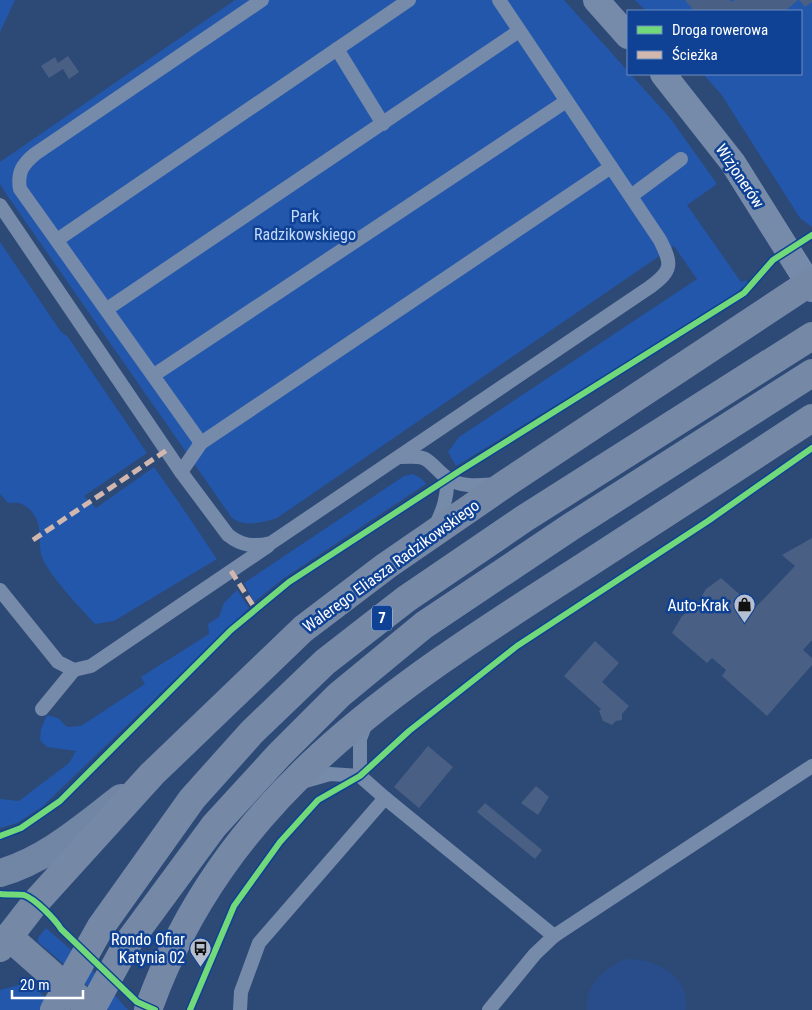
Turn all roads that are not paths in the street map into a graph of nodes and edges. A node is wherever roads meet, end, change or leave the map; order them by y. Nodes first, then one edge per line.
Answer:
1 (262, 0) edge
2 (409, 0) edge
3 (499, 0) edge
4 (596, 0) edge
5 (519, 31) junction
6 (627, 35) edge
7 (337, 49) junction
8 (664, 75) edge
9 (565, 102) junction
10 (383, 124) junction
11 (681, 159) dead end
12 (611, 167) junction
13 (631, 196) junction
14 (0, 205) edge
15 (57, 240) junction
16 (811, 285) edge
17 (106, 309) junction
18 (812, 336) edge
19 (812, 373) edge
20 (154, 375) junction
21 (812, 418) edge
22 (201, 443) junction
23 (400, 457) junction
24 (181, 472) junction
25 (448, 478) junction
26 (508, 482) junction
27 (431, 536) junction
28 (272, 543) junction
29 (0, 590) edge
30 (74, 670) junction
31 (42, 709) dead end
32 (370, 713) junction
33 (812, 766) edge
34 (152, 774) junction
35 (360, 776) junction
36 (287, 786) junction
37 (385, 798) junction
38 (0, 873) edge
39 (554, 936) junction
40 (3, 939) edge
41 (54, 1010) edge
42 (92, 1010) edge
43 (148, 1010) edge
44 (240, 1010) edge
45 (488, 1010) edge

1 - 15 lane
2 - 7 lane
3 - 5 lane
4 - 6 street
5 - 9 lane
5 - 10 lane
7 - 10 lane
7 - 15 lane
8 - 16 street, Wizjonerów
9 - 12 lane
9 - 20 lane
10 - 17 lane
11 - 13 lane
12 - 13 lane
12 - 22 lane
13 - 23 lane
14 - 24 lane
15 - 17 lane
16 - 26 main road, Walerego Eliasza Radzikowskiego
17 - 20 lane
18 - 41 main road, 7, bridge
19 - 42 main road, 7, bridge
20 - 22 lane
21 - 32 main road
22 - 24 lane
23 - 25 lane
23 - 28 lane
24 - 28 lane
25 - 26 lane
25 - 27 lane
26 - 27 main road, Walerego Eliasza Radzikowskiego
27 - 34 main road, Walerego Eliasza Radzikowskiego
28 - 30 lane
29 - 30 lane
30 - 31 lane
32 - 35 lane
32 - 36 main road
33 - 39 lane
34 - 38 main road
34 - 40 main road, Walerego Eliasza Radzikowskiego
35 - 36 lane
35 - 37 lane
36 - 43 main road
37 - 39 lane
37 - 44 lane
39 - 45 lane
40 - 42 main road

